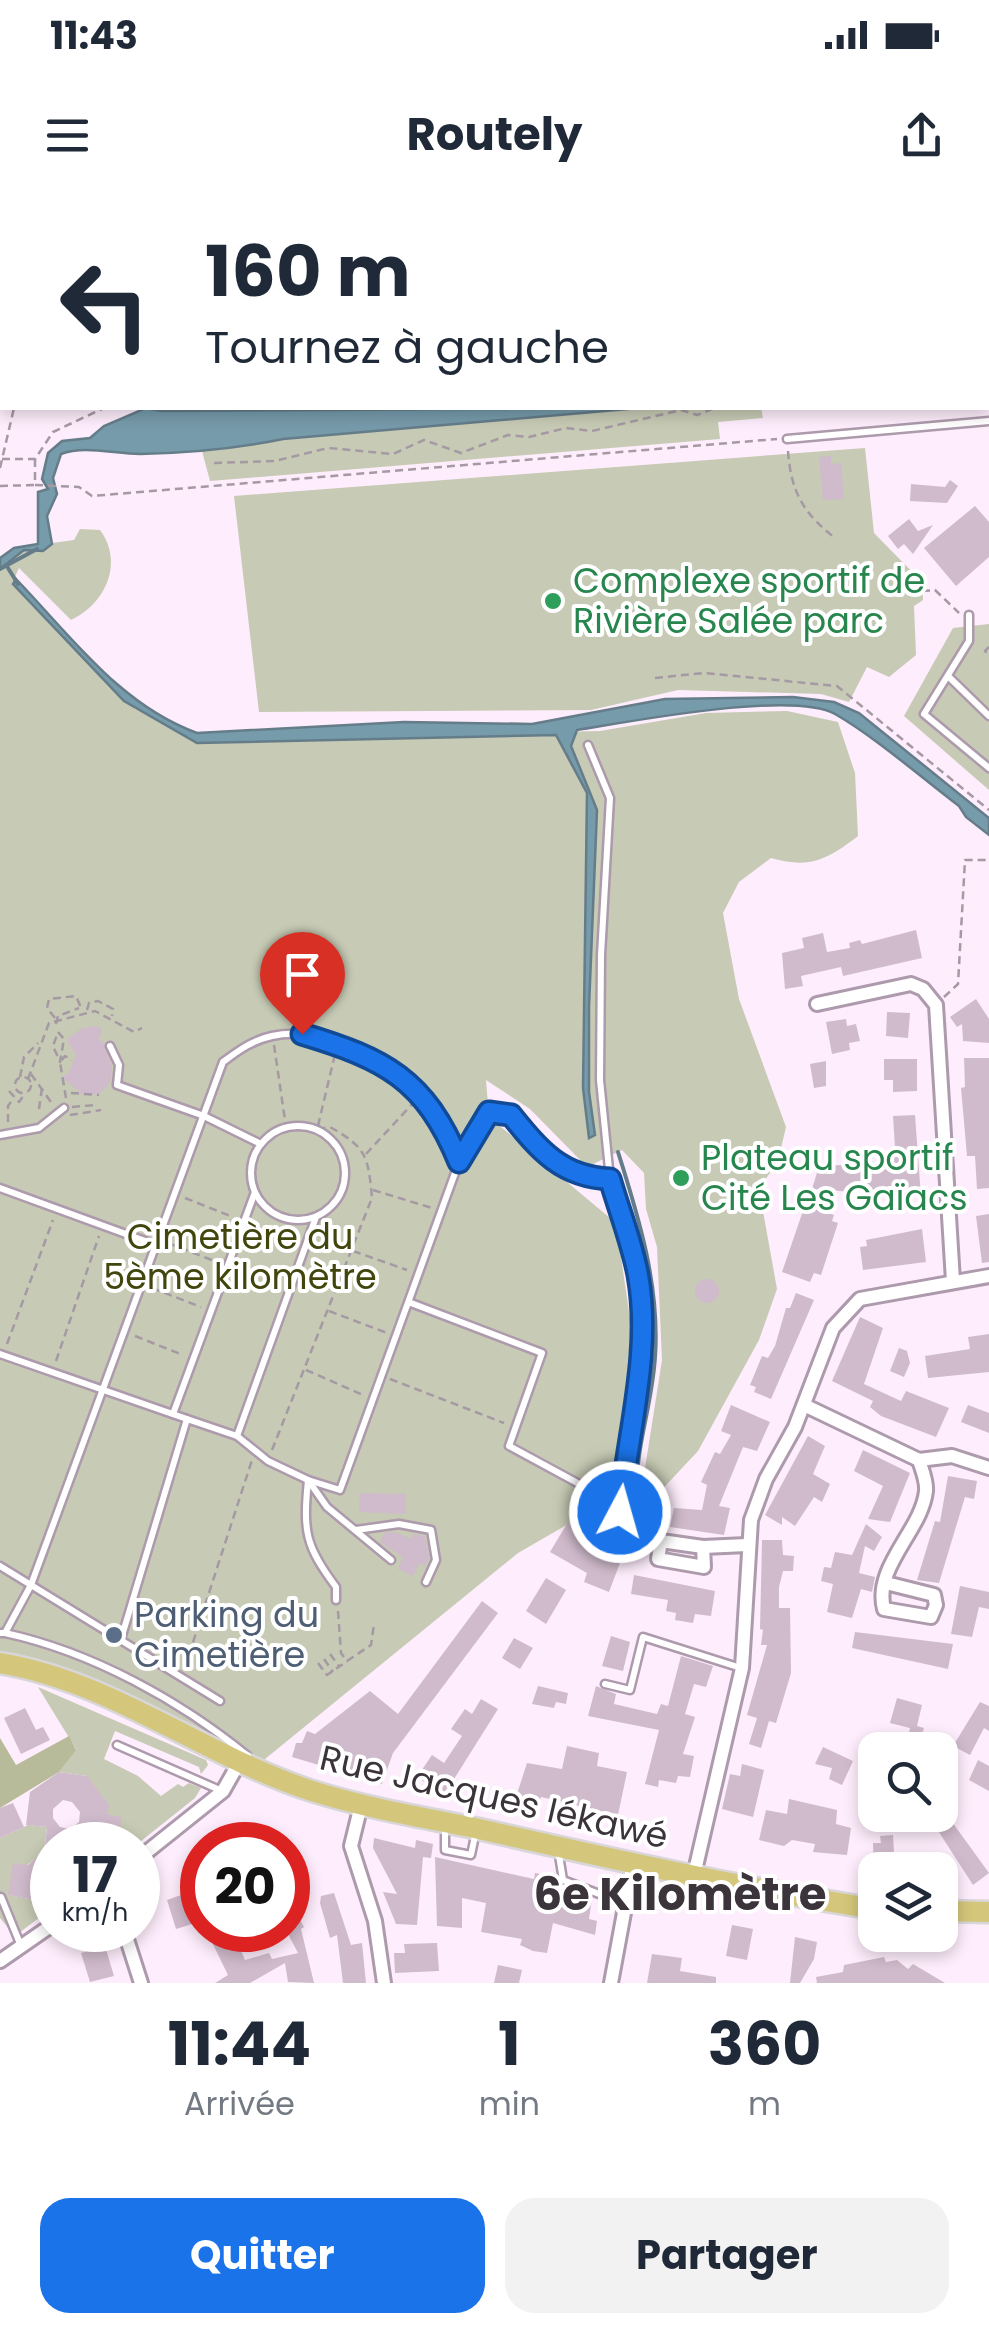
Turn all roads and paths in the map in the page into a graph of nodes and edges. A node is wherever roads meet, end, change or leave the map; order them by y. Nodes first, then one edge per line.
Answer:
1 (14, 410) edge
2 (100, 410) edge
3 (681, 410) edge
4 (681, 410) edge
5 (710, 410) edge
6 (989, 421) edge
7 (788, 438) junction
8 (2, 458) edge
9 (34, 458) junction
10 (214, 463) dead end
11 (0, 468) edge
12 (35, 485) junction
13 (0, 486) edge
14 (835, 538) dead end
15 (922, 591) dead end
16 (968, 615) joint
17 (989, 647) edge
18 (989, 655) edge
19 (950, 676) junction
20 (655, 678) dead end
21 (989, 716) edge
22 (588, 745) dead end
23 (989, 768) edge
24 (989, 810) edge
25 (989, 860) edge
26 (817, 1004) dead end
27 (936, 1004) junction
28 (80, 1010) junction
29 (87, 1011) junction
30 (111, 1017) junction
31 (56, 1021) junction
32 (44, 1028) junction
33 (142, 1028) dead end
34 (273, 1035) junction
35 (54, 1036) junction
36 (39, 1042) junction
37 (337, 1044) junction
38 (110, 1046) dead end
39 (72, 1060) dead end
40 (60, 1062) junction
41 (29, 1076) junction
42 (20, 1077) junction
43 (43, 1086) junction
44 (9, 1091) dead end
45 (24, 1093) junction
46 (70, 1093) junction
47 (99, 1095) dead end
48 (420, 1095) junction
49 (14, 1098) junction
50 (50, 1102) dead end
51 (95, 1105) dead end
52 (39, 1109) dead end
53 (101, 1110) dead end
54 (64, 1113) junction
55 (204, 1116) junction
56 (286, 1127) junction
57 (317, 1130) junction
58 (11, 1133) junction
59 (0, 1135) edge
60 (260, 1144) junction
61 (365, 1155) junction
62 (459, 1162) junction
63 (610, 1179) junction
64 (0, 1188) edge
65 (372, 1190) junction
66 (255, 1192) junction
67 (176, 1194) junction
68 (57, 1209) junction
69 (442, 1211) junction
70 (316, 1216) junction
71 (244, 1222) junction
72 (102, 1225) junction
73 (157, 1242) junction
74 (352, 1250) junction
75 (228, 1266) junction
76 (421, 1274) junction
77 (989, 1276) edge
78 (954, 1281) junction
79 (142, 1284) junction
80 (411, 1303) junction
81 (328, 1311) junction
82 (211, 1312) junction
83 (124, 1332) junction
84 (398, 1337) junction
85 (2, 1355) edge
86 (194, 1359) junction
87 (304, 1370) junction
88 (52, 1373) junction
89 (384, 1377) junction
90 (103, 1391) junction
91 (376, 1400) junction
92 (804, 1405) junction
93 (174, 1414) junction
94 (187, 1419) junction
95 (516, 1428) junction
96 (236, 1436) junction
97 (255, 1450) junction
98 (268, 1460) junction
99 (919, 1460) junction
100 (989, 1468) edge
101 (308, 1480) junction
102 (583, 1486) dead end
103 (620, 1512) dead end
104 (354, 1530) junction
105 (746, 1545) junction
106 (703, 1547) dead end
107 (391, 1560) dead end
108 (0, 1566) edge
109 (426, 1582) dead end
110 (886, 1583) dead end
111 (31, 1585) junction
112 (336, 1600) joint
113 (374, 1624) dead end
114 (3, 1633) edge
115 (122, 1639) junction
116 (330, 1654) dead end
117 (324, 1659) dead end
118 (347, 1660) junction
119 (0, 1663) edge
120 (318, 1663) dead end
121 (340, 1667) junction
122 (742, 1668) junction
123 (334, 1673) junction
124 (182, 1678) junction
125 (605, 1684) dead end
126 (220, 1701) dead end
127 (116, 1745) dead end
128 (240, 1761) junction
129 (268, 1772) junction
130 (223, 1791) junction
131 (360, 1805) junction
132 (160, 1841) edge
133 (558, 1848) junction
134 (633, 1864) junction
135 (694, 1875) junction
136 (1, 1897) edge
137 (625, 1904) junction
138 (858, 1906) edge
139 (958, 1911) edge
140 (989, 1912) edge
141 (30, 1940) edge
142 (21, 1946) junction
143 (131, 1952) edge
144 (615, 1958) junction
145 (0, 1961) edge
146 (141, 1983) edge
147 (384, 1983) edge
148 (612, 1983) edge
149 (624, 1983) edge

1 - 8 path
2 - 9 path
3 - 5 path
4 - 10 path
6 - 7 lane
7 - 12 path
7 - 14 path
8 - 9 path
8 - 11 path
9 - 12 path
12 - 13 path
15 - 16 path
16 - 19 lane
17 - 18 path
19 - 21 lane
19 - 23 lane
20 - 24 path
22 - 63 lane
25 - 27 path
26 - 27 street
27 - 78 street
28 - 29 path
28 - 31 path
28 - 31 path
29 - 30 path
29 - 30 path
30 - 33 path
31 - 32 path
32 - 35 path
32 - 36 path
34 - 37 lane
34 - 55 lane
34 - 56 path
35 - 40 path
35 - 40 path
36 - 41 path
36 - 42 path
37 - 48 lane
37 - 57 path
38 - 55 lane
39 - 40 path
40 - 46 path
41 - 42 path
41 - 43 path
41 - 45 path
42 - 45 path
43 - 50 path
43 - 52 path
44 - 49 path
45 - 49 path
46 - 47 path
46 - 54 path
48 - 61 path
48 - 62 lane
49 - 58 path
51 - 54 path
53 - 54 path
54 - 58 lane
55 - 60 lane
55 - 67 lane
56 - 57 lane
56 - 60 lane
57 - 61 path
57 - 70 lane
58 - 59 lane
60 - 66 lane
61 - 65 path
62 - 63 lane
62 - 69 lane
63 - 103 lane
64 - 68 lane
65 - 69 path
65 - 74 path
66 - 70 lane
66 - 71 lane
67 - 71 path
67 - 73 lane
68 - 72 lane
68 - 85 path
69 - 76 lane
70 - 96 lane
71 - 75 lane
72 - 73 lane
72 - 88 path
73 - 75 path
73 - 79 lane
74 - 76 path
74 - 81 path
75 - 82 lane
76 - 80 lane
77 - 78 street
78 - 92 street
79 - 82 path
79 - 83 lane
80 - 84 lane
80 - 95 lane
81 - 84 path
81 - 87 path
82 - 86 lane
83 - 86 path
83 - 90 lane
84 - 89 lane
85 - 88 lane
86 - 93 lane
87 - 91 path
87 - 98 path
88 - 90 lane
89 - 91 lane
89 - 95 path
90 - 93 lane
90 - 111 lane
91 - 101 lane
92 - 99 street
92 - 105 street
93 - 94 lane
94 - 96 lane
94 - 115 lane
95 - 102 lane
96 - 97 lane
97 - 98 lane
97 - 124 path
98 - 101 lane
99 - 100 street
99 - 110 street
101 - 104 lane
101 - 112 lane
104 - 107 lane
104 - 109 lane
105 - 106 street
105 - 122 street
108 - 111 lane
111 - 114 lane
111 - 115 lane
112 - 118 path
113 - 118 path
114 - 129 lane
115 - 124 lane
116 - 121 path
117 - 123 path
118 - 121 path
119 - 128 main road, Rue Jacques Iékawé
120 - 123 path
121 - 123 path
122 - 125 lane
122 - 135 street
124 - 126 lane
127 - 130 lane
128 - 129 main road, Rue Jacques Iékawé
128 - 130 street
129 - 131 main road, Rue Jacques Iékawé
130 - 132 street
131 - 133 main road, Rue Jacques Iékawé
131 - 147 street
133 - 134 main road, Rue Jacques Iékawé
133 - 137 lane
134 - 135 main road, Rue Jacques Iékawé
134 - 137 street
135 - 138 main road, Rue Jacques Iékawé
136 - 142 lane
137 - 144 street
139 - 140 main road
141 - 142 street
142 - 145 street
143 - 146 street
144 - 148 street
144 - 149 street

